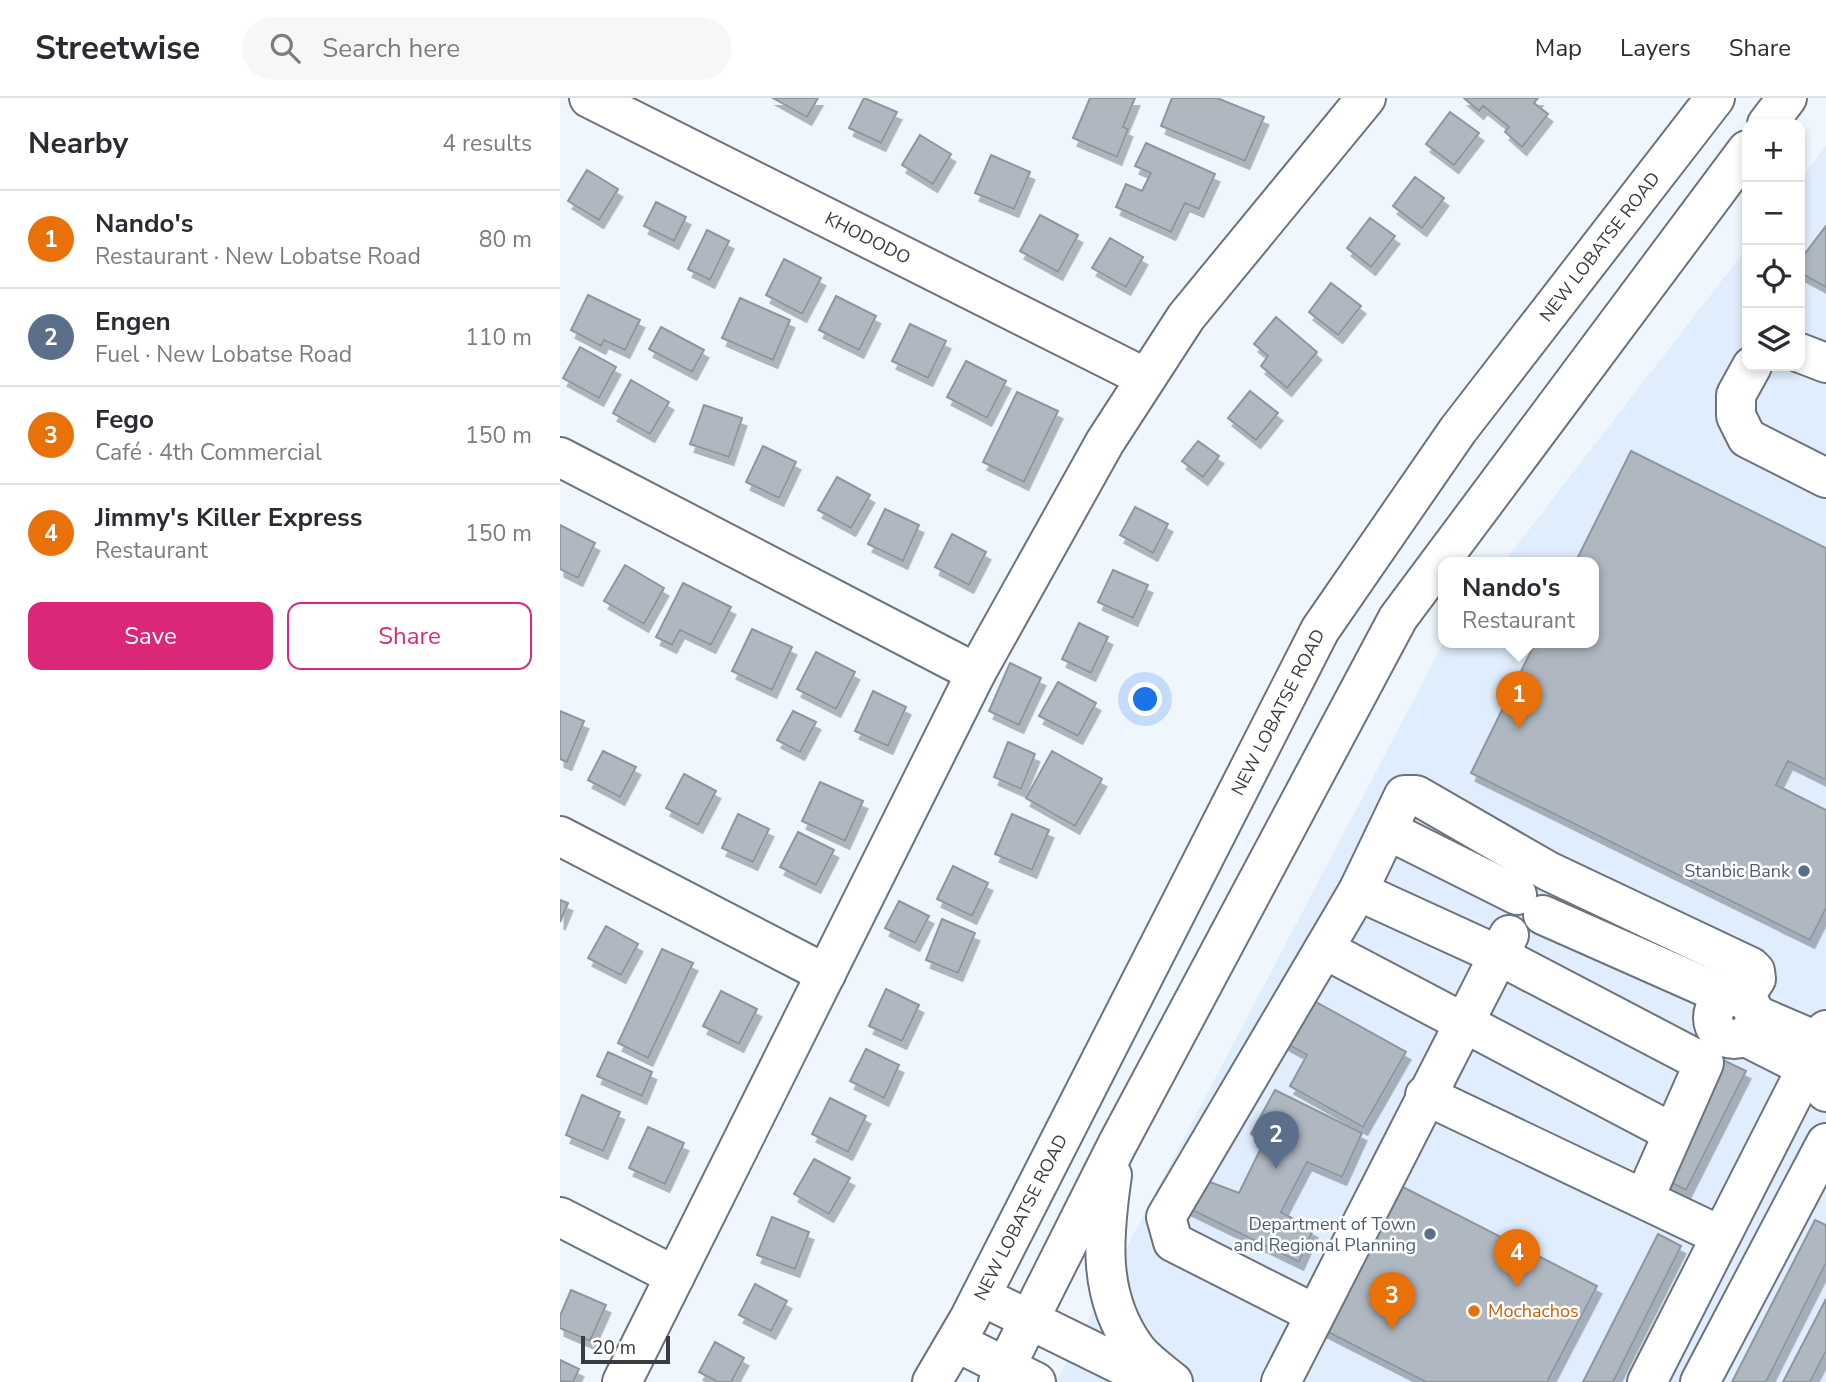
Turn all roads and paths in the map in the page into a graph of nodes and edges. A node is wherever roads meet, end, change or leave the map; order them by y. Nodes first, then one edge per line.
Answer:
1 (589, 98) edge
2 (1715, 98) edge
3 (1787, 98) edge
4 (1360, 100) edge
5 (1771, 119) edge
6 (1742, 157) edge
7 (1805, 355) edge
8 (1826, 363) edge
9 (1749, 371) edge
10 (1146, 378) junction
11 (560, 457) edge
12 (1826, 478) edge
13 (1443, 557) edge
14 (1438, 564) edge
15 (976, 673) junction
16 (560, 836) edge
17 (1383, 843) junction
18 (1358, 891) junction
19 (1523, 914) junction
20 (1324, 949) junction
21 (826, 974) junction
22 (1464, 1021) junction
23 (1730, 1022) junction
24 (1821, 1055) edge
25 (1425, 1095) junction
26 (1673, 1133) junction
27 (1826, 1143) edge
28 (1117, 1145) junction
29 (1643, 1199) junction
30 (560, 1217) edge
31 (1721, 1236) junction
32 (675, 1276) junction
33 (981, 1296) junction
34 (1315, 1314) junction
35 (1029, 1318) junction
36 (956, 1342) junction
37 (1013, 1377) edge
38 (622, 1382) edge
39 (932, 1382) edge
40 (1156, 1382) edge
41 (1173, 1382) edge
42 (1280, 1382) edge
43 (1647, 1382) edge
44 (1700, 1382) edge

1 - 10 street, KHODODO
2 - 33 street, NEW LOBATSE ROAD
3 - 5 street
4 - 10 street
6 - 13 street
7 - 8 street
9 - 12 street
10 - 15 street
11 - 15 street
14 - 28 street
15 - 21 street
16 - 21 street
17 - 18 street
17 - 19 street
17 - 19 street
18 - 19 street
18 - 20 street
19 - 22 street
19 - 23 street
19 - 23 street
19 - 23 street
20 - 22 street
20 - 34 street
21 - 32 street
22 - 25 street
22 - 26 street
23 - 24 street
23 - 26 street
24 - 31 street
25 - 29 street
25 - 34 street
26 - 29 street
27 - 44 street
28 - 35 street
28 - 41 street
29 - 31 street
30 - 32 street
31 - 43 street
32 - 38 street
33 - 35 street
33 - 36 street, NEW LOBATSE ROAD
34 - 42 street
35 - 37 street
35 - 40 street
36 - 37 street
36 - 39 street, NEW LOBATSE ROAD

